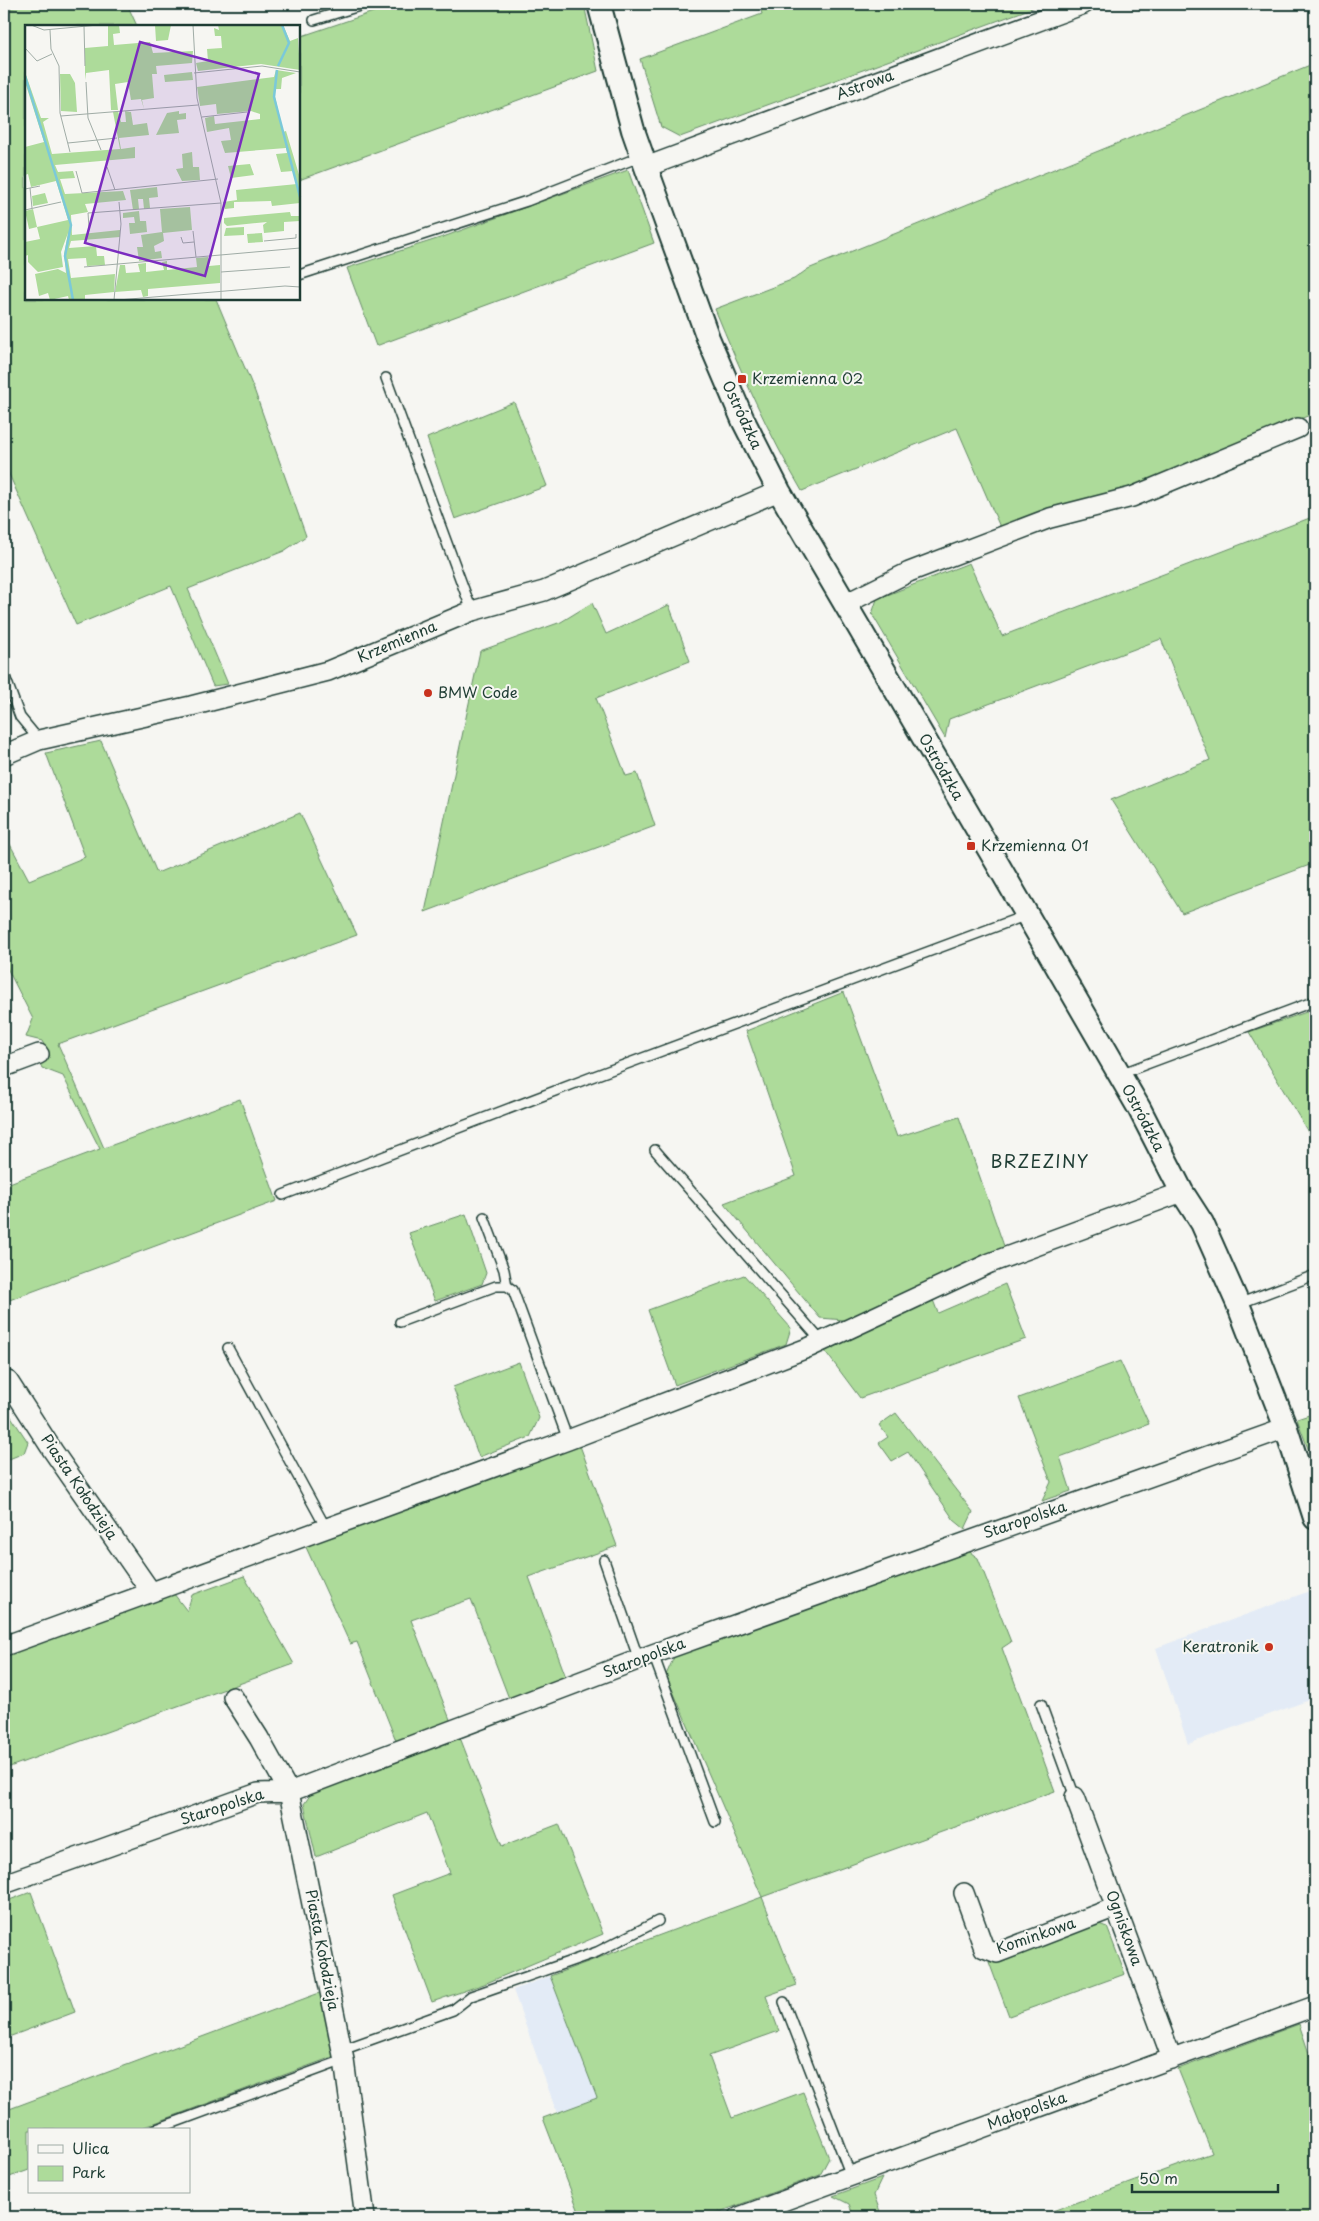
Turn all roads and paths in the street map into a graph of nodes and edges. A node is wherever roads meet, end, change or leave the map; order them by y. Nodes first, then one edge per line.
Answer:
1 (366, 4) edge
2 (599, 4) edge
3 (1084, 4) edge
4 (314, 20) dead end
5 (644, 162) junction
6 (300, 275) edge
7 (386, 378) dead end
8 (1298, 428) dead end
9 (778, 491) junction
10 (845, 604) junction
11 (472, 611) junction
12 (4, 674) edge
13 (39, 740) junction
14 (4, 755) edge
15 (1027, 915) junction
16 (1315, 1001) edge
17 (40, 1054) dead end
18 (4, 1067) edge
19 (1119, 1074) junction
20 (655, 1150) dead end
21 (1182, 1192) junction
22 (283, 1195) dead end
23 (484, 1217) dead end
24 (1315, 1275) edge
25 (507, 1286) junction
26 (1238, 1304) junction
27 (400, 1322) dead end
28 (822, 1342) junction
29 (228, 1348) dead end
30 (8, 1380) dead end
31 (1286, 1428) junction
32 (568, 1440) junction
33 (1315, 1517) edge
34 (326, 1528) junction
35 (604, 1560) dead end
36 (152, 1592) junction
37 (4, 1646) edge
38 (646, 1657) junction
39 (233, 1697) dead end
40 (1042, 1704) dead end
41 (289, 1792) junction
42 (1076, 1797) joint
43 (715, 1822) dead end
44 (4, 1884) edge
45 (964, 1893) dead end
46 (1116, 1908) junction
47 (658, 1921) dead end
48 (784, 2002) dead end
49 (1315, 2006) edge
50 (343, 2055) junction
51 (1172, 2059) junction
52 (159, 2128) edge
53 (851, 2176) junction
54 (365, 2217) edge
55 (739, 2217) edge

1 - 4 lane
2 - 5 street, Ostródzka
3 - 5 street, Astrowa
5 - 6 lane
5 - 9 street, Ostródzka
7 - 11 lane
8 - 10 street
9 - 10 street, Ostródzka
9 - 11 street, Krzemienna
10 - 15 street, Ostródzka
11 - 13 street, Krzemienna
12 - 13 lane
13 - 14 street, Krzemienna
15 - 19 street, Ostródzka
15 - 22 lane
16 - 19 lane
17 - 18 street
19 - 21 street, Ostródzka
20 - 28 lane
21 - 26 street, Ostródzka
21 - 28 street
23 - 25 lane
24 - 26 lane
25 - 27 lane
25 - 32 lane
26 - 31 street, Ostródzka
28 - 32 street
29 - 34 lane
30 - 36 street, Piasta Kołodzieja
31 - 33 street, Ostródzka
31 - 38 street, Staropolska
32 - 34 street
34 - 36 street
35 - 38 lane
36 - 37 street
38 - 41 street, Staropolska
38 - 43 lane
39 - 41 street, Piasta Kołodzieja
40 - 42 lane
41 - 44 street, Staropolska
41 - 50 street, Piasta Kołodzieja
42 - 46 street, Ogniskowa
45 - 46 street, Kominkowa
46 - 51 street, Ogniskowa
47 - 50 lane
48 - 53 lane
49 - 51 street, Małopolska
50 - 52 lane
50 - 54 street, Piasta Kołodzieja
51 - 53 street, Małopolska
53 - 55 street, Małopolska

